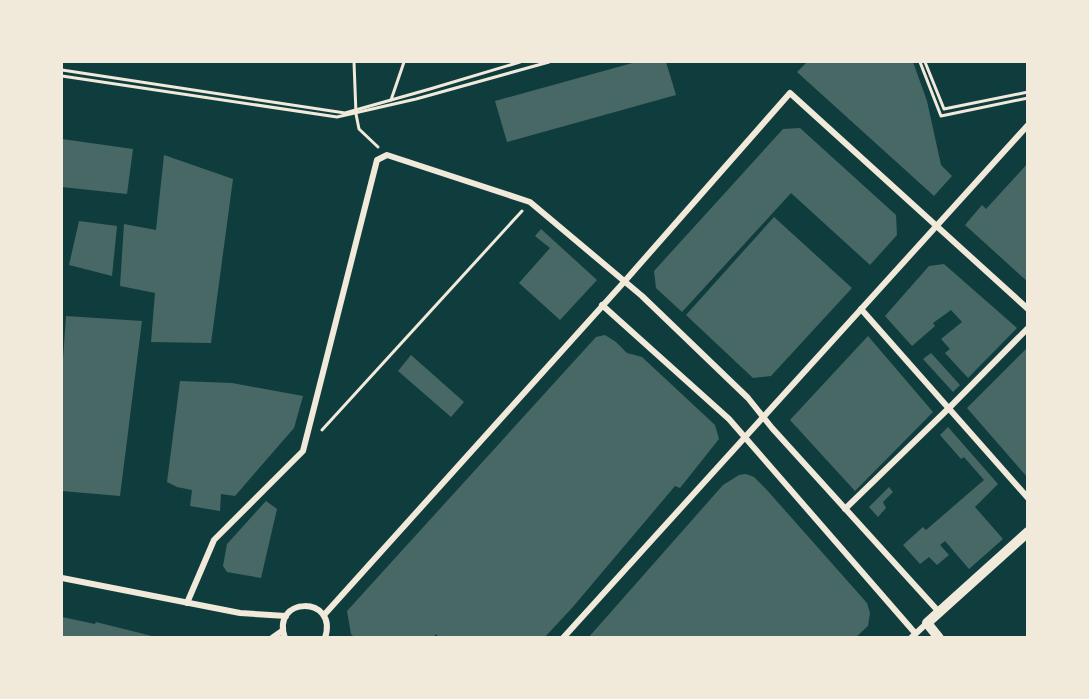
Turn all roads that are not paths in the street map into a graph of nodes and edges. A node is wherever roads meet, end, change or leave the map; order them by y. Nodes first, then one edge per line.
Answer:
1 (1028, 125) edge
2 (936, 226) junction
3 (624, 282) junction
4 (602, 305) junction
5 (861, 309) junction
6 (1028, 309) edge
7 (1028, 328) edge
8 (949, 408) junction
9 (763, 418) junction
10 (745, 437) junction
11 (1028, 498) edge
12 (845, 508) junction
13 (1028, 532) edge
14 (62, 578) edge
15 (187, 603) junction
16 (939, 612) junction
17 (324, 615) junction
18 (286, 616) junction
19 (927, 623) junction
20 (283, 634) edge
21 (326, 635) edge
22 (911, 636) edge
23 (272, 638) edge
24 (333, 638) edge
25 (563, 638) edge
26 (939, 638) edge

1 - 2 street
2 - 3 street
2 - 5 street
2 - 6 street
3 - 4 street
3 - 9 street
3 - 15 street
4 - 10 street
4 - 17 street
5 - 8 street
5 - 9 street
7 - 8 street
8 - 11 street
8 - 12 street
9 - 10 street
9 - 12 street
10 - 22 street
10 - 25 street
12 - 16 street
13 - 16 street
14 - 15 street
15 - 18 street
16 - 19 street
17 - 18 street
17 - 21 street
18 - 20 street
19 - 22 street
19 - 26 street
20 - 23 street
21 - 24 street

